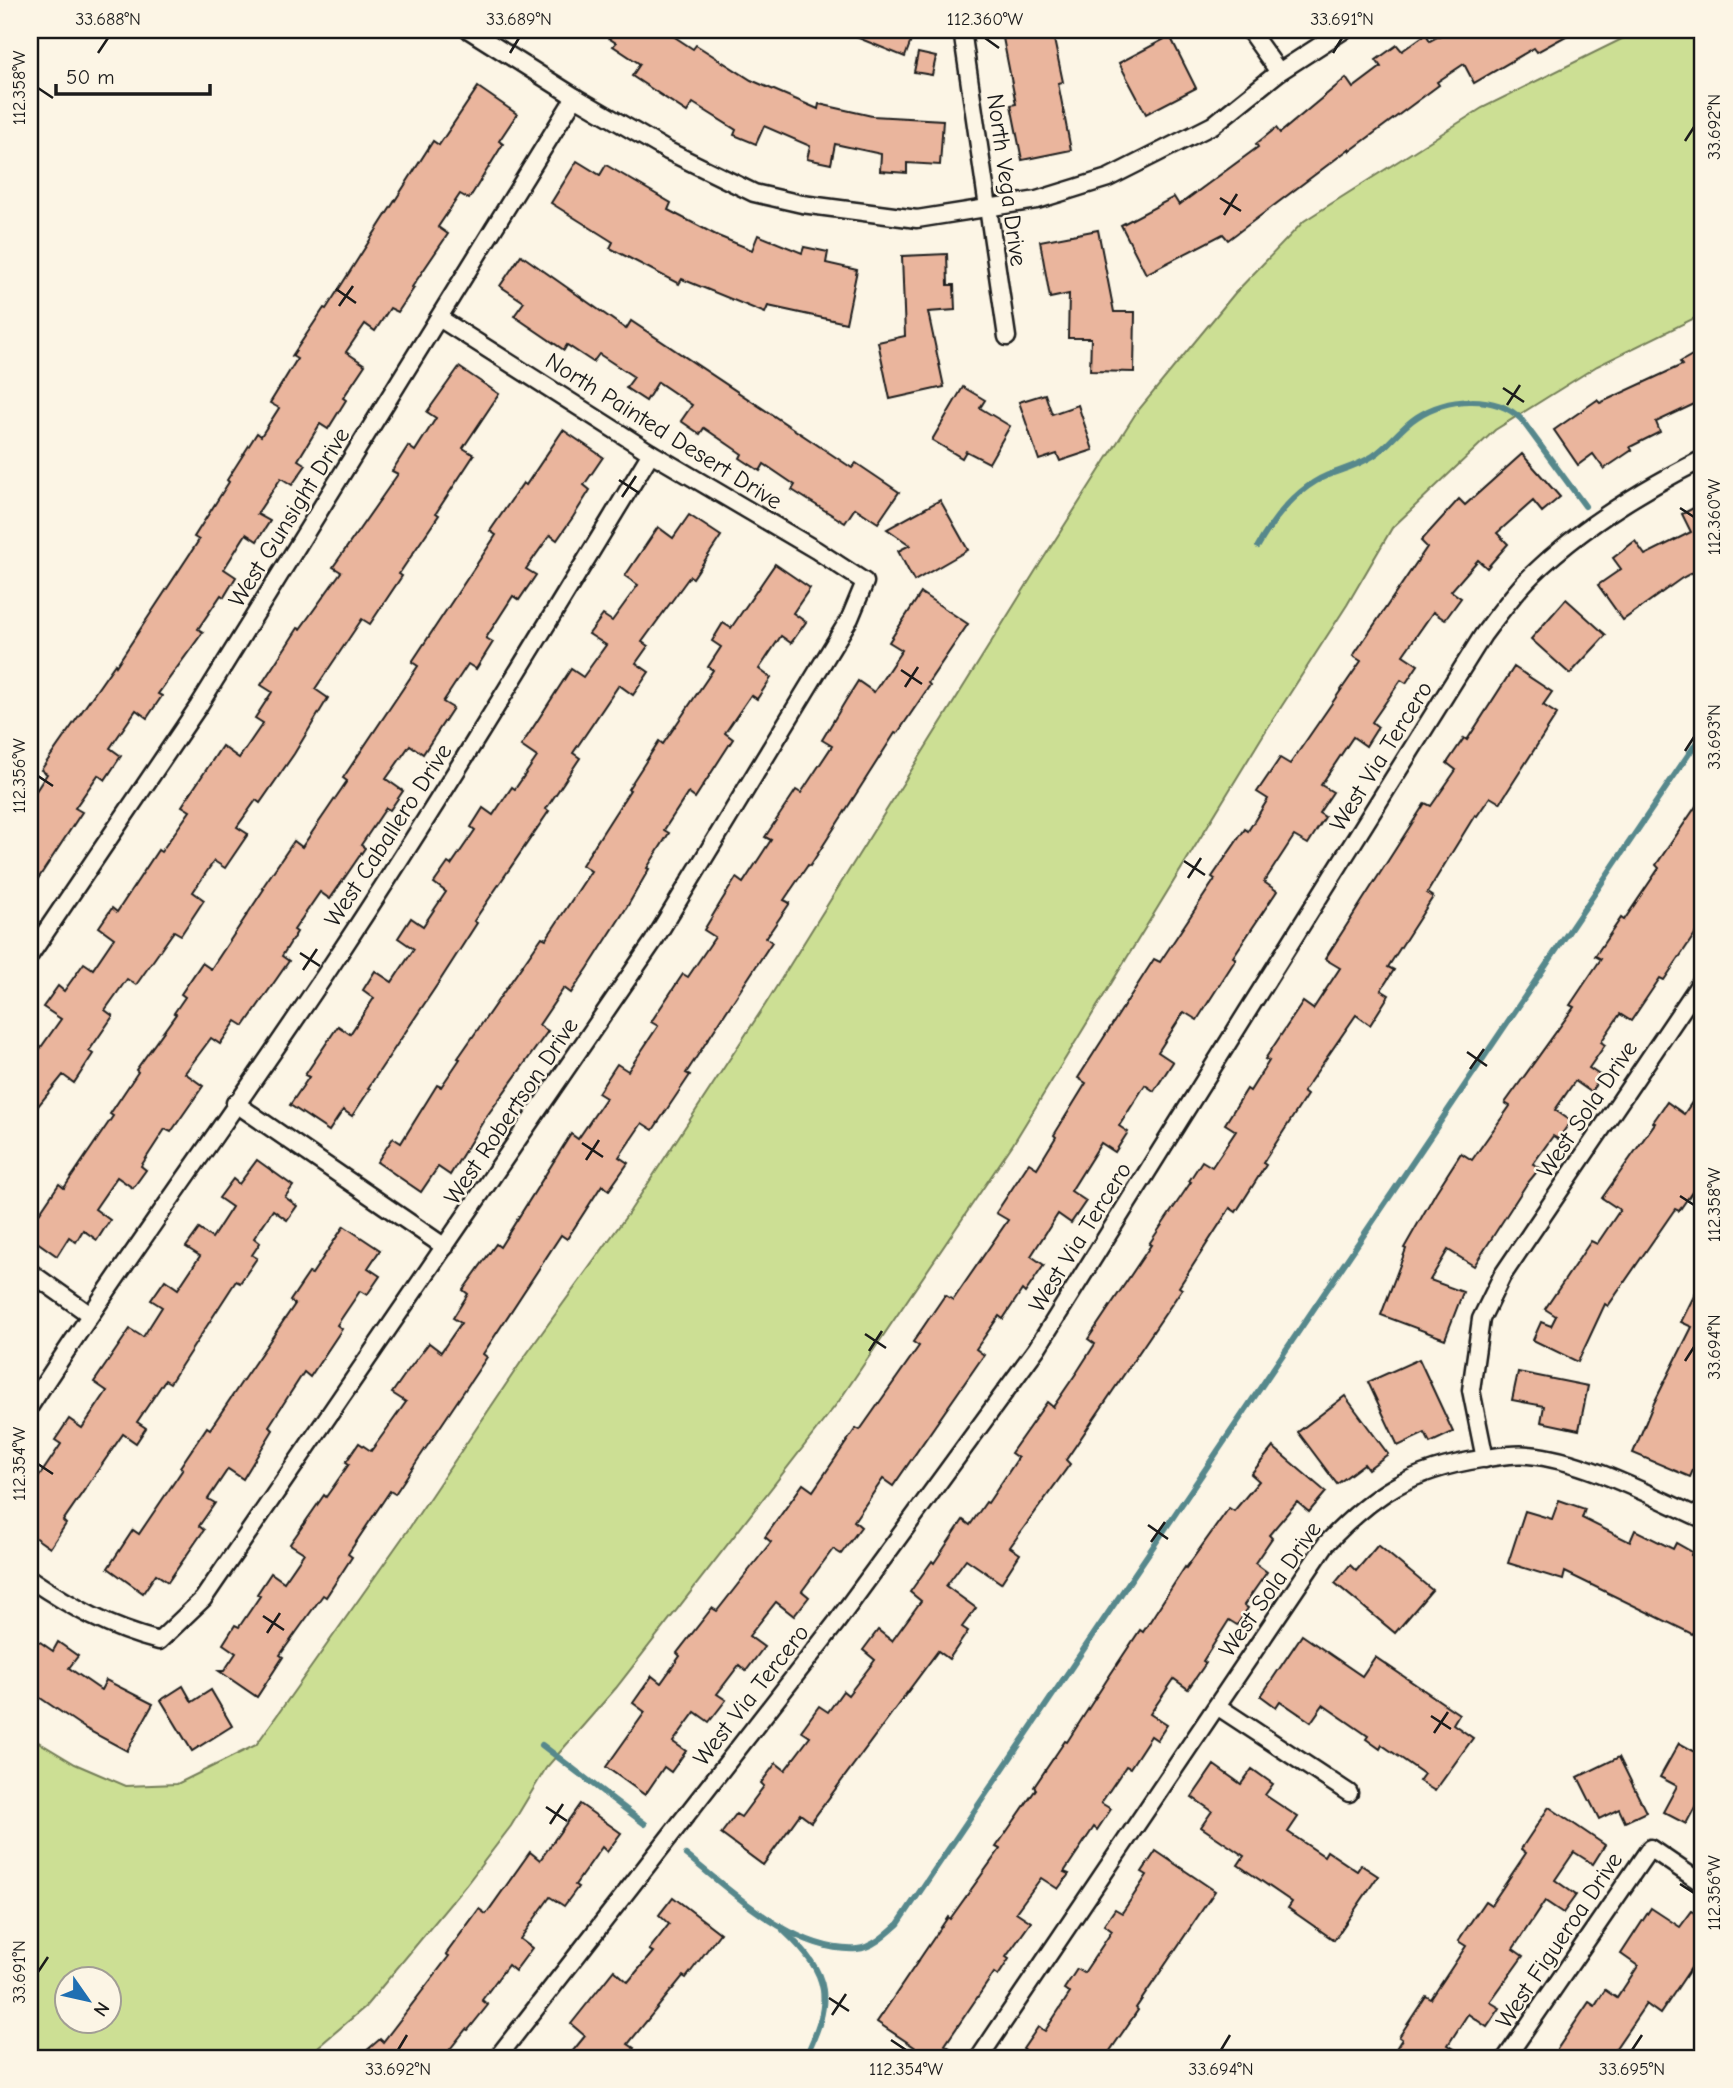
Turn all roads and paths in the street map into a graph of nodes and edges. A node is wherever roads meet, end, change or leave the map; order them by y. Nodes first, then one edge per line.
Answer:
1 (469, 30) edge
2 (962, 30) edge
3 (1249, 30) edge
4 (1344, 30) edge
5 (1279, 72) junction
6 (575, 97) junction
7 (987, 209) junction
8 (439, 318) junction
9 (1007, 337) dead end
10 (651, 453) junction
11 (1703, 459) edge
12 (865, 582) joint
13 (30, 955) edge
14 (1703, 979) edge
15 (236, 1103) junction
16 (445, 1247) junction
17 (30, 1272) edge
18 (89, 1314) junction
19 (30, 1406) edge
20 (1485, 1459) junction
21 (1703, 1519) edge
22 (30, 1579) edge
23 (1217, 1706) junction
24 (1349, 1793) dead end
25 (1703, 1884) edge
26 (497, 2058) edge
27 (979, 2058) edge
28 (1506, 2058) edge

1 - 6 street
2 - 7 street, North Vega Drive
3 - 5 street
4 - 5 street
5 - 7 street
6 - 7 street
6 - 8 street, West Gunsight Drive
7 - 9 street, North Vega Drive
8 - 10 street, North Painted Desert Drive
8 - 13 street, West Gunsight Drive
10 - 12 street, North Painted Desert Drive
10 - 15 street, West Caballero Drive
11 - 26 street, West Via Tercero
12 - 16 street, West Robertson Drive
14 - 20 street, West Sola Drive
15 - 16 street
15 - 18 street, West Caballero Drive
16 - 22 street, West Robertson Drive
17 - 18 street
18 - 19 street, West Caballero Drive
20 - 21 street
20 - 23 street, West Sola Drive
23 - 24 street
23 - 27 street, West Sola Drive
25 - 28 street, West Figueroa Drive

